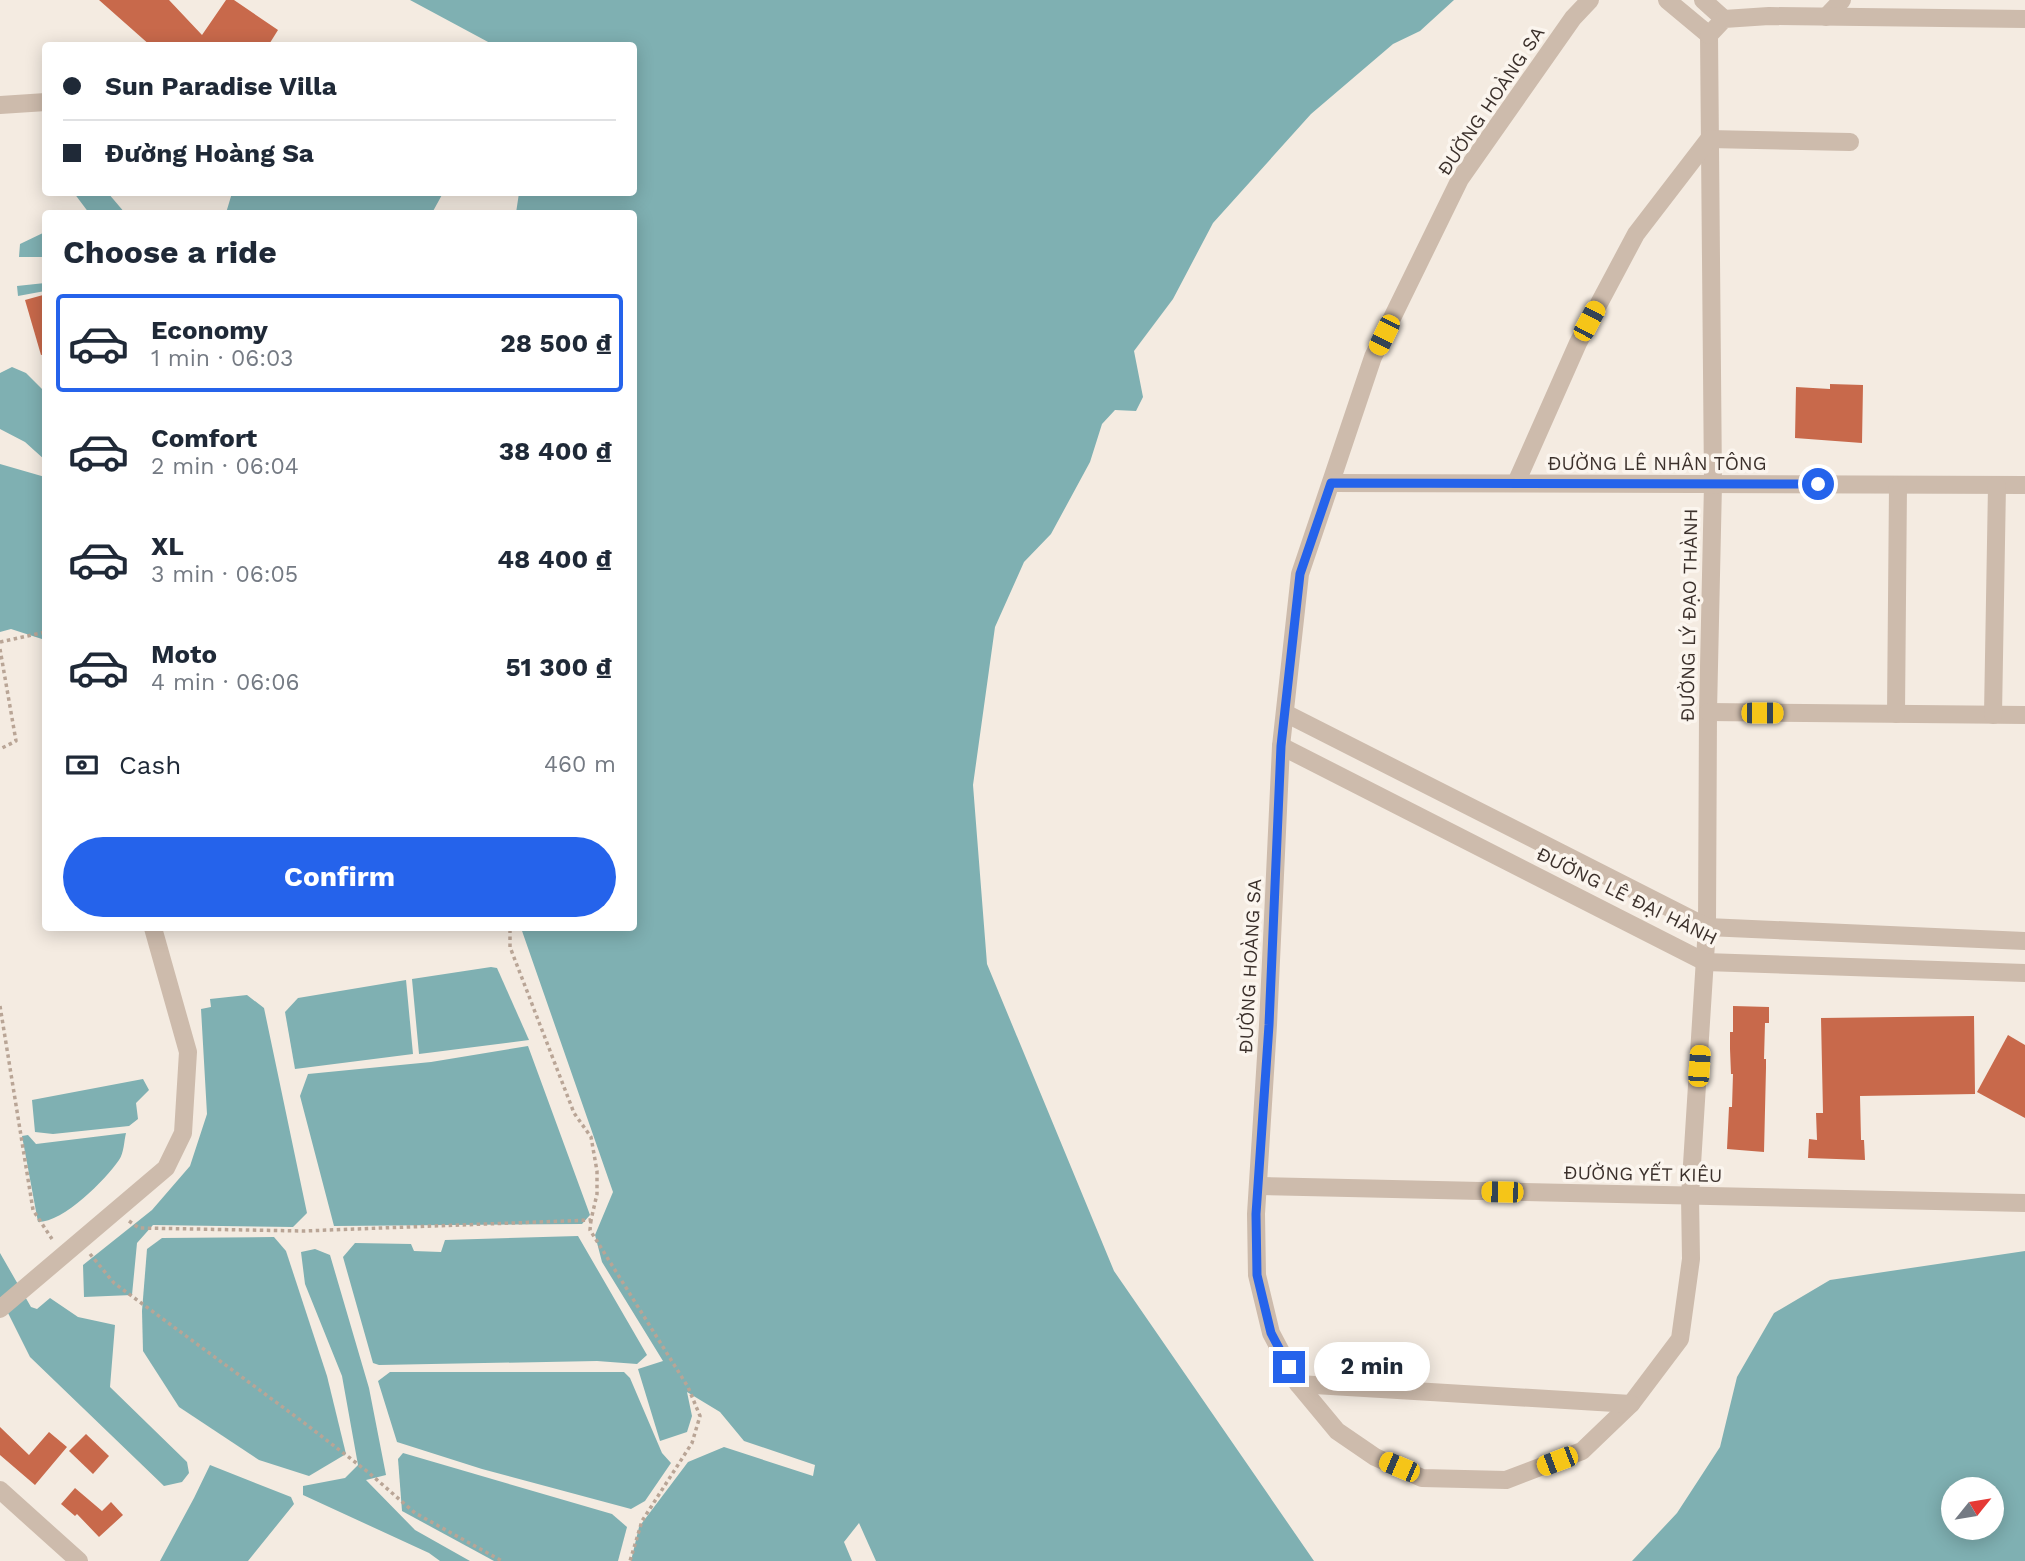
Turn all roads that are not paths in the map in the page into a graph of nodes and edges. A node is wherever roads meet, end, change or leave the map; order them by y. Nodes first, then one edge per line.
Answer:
1 (1590, 0) edge
2 (1667, 0) edge
3 (1703, 0) edge
4 (1842, 0) edge
5 (1826, 17) junction
6 (1724, 19) junction
7 (2025, 19) edge
8 (1709, 35) junction
9 (42, 102) edge
10 (0, 105) edge
11 (1709, 139) junction
12 (1850, 142) dead end
13 (1331, 483) junction
14 (1516, 483) junction
15 (1713, 484) junction
16 (1898, 485) junction
17 (1997, 485) junction
18 (2025, 485) edge
19 (1708, 712) junction
20 (1285, 713) junction
21 (1896, 714) junction
22 (1993, 715) junction
23 (2025, 715) edge
24 (1281, 746) junction
25 (1707, 927) junction
26 (154, 931) edge
27 (2025, 941) edge
28 (1705, 962) junction
29 (2025, 973) edge
30 (1259, 1186) junction
31 (1690, 1196) junction
32 (2025, 1203) edge
33 (0, 1309) edge
34 (1298, 1384) junction
35 (1631, 1404) junction
36 (0, 1490) edge
37 (79, 1561) edge

1 - 13 street, ĐƯỜNG HOÀNG SA
2 - 8 street
3 - 6 street
4 - 5 street
5 - 6 street
5 - 7 street
6 - 8 street
8 - 11 street, ĐƯỜNG LÝ ĐẠO THÀNH
9 - 10 street
11 - 12 street
11 - 14 street
11 - 15 street, ĐƯỜNG LÝ ĐẠO THÀNH
13 - 14 street, ĐƯỜNG LÊ NHÂN TÔNG
13 - 20 street, ĐƯỜNG HOÀNG SA
14 - 15 street, ĐƯỜNG LÊ NHÂN TÔNG
15 - 16 street, ĐƯỜNG LÊ NHÂN TÔNG
15 - 19 street, ĐƯỜNG LÝ ĐẠO THÀNH
16 - 17 street, ĐƯỜNG LÊ NHÂN TÔNG
16 - 21 street
17 - 18 street, ĐƯỜNG LÊ NHÂN TÔNG
17 - 22 street
19 - 21 street
19 - 25 street, ĐƯỜNG LÝ ĐẠO THÀNH
20 - 24 street, ĐƯỜNG HOÀNG SA
20 - 25 street, ĐƯỜNG LÊ ĐẠI HÀNH
21 - 22 street
22 - 23 street
24 - 28 street, ĐƯỜNG LÊ ĐẠI HÀNH
24 - 30 street, ĐƯỜNG HOÀNG SA
25 - 27 street, ĐƯỜNG LÊ ĐẠI HÀNH
25 - 28 street, ĐƯỜNG LÝ ĐẠO THÀNH
26 - 33 street
28 - 29 street, ĐƯỜNG LÊ ĐẠI HÀNH
28 - 31 street, ĐƯỜNG LÝ ĐẠO THÀNH
30 - 31 street, ĐƯỜNG YẾT KIÊU
30 - 34 street, ĐƯỜNG HOÀNG SA
31 - 32 street, ĐƯỜNG YẾT KIÊU
31 - 35 street, ĐƯỜNG HOÀNG SA
34 - 35 street
34 - 35 street, ĐƯỜNG HOÀNG SA
36 - 37 street

